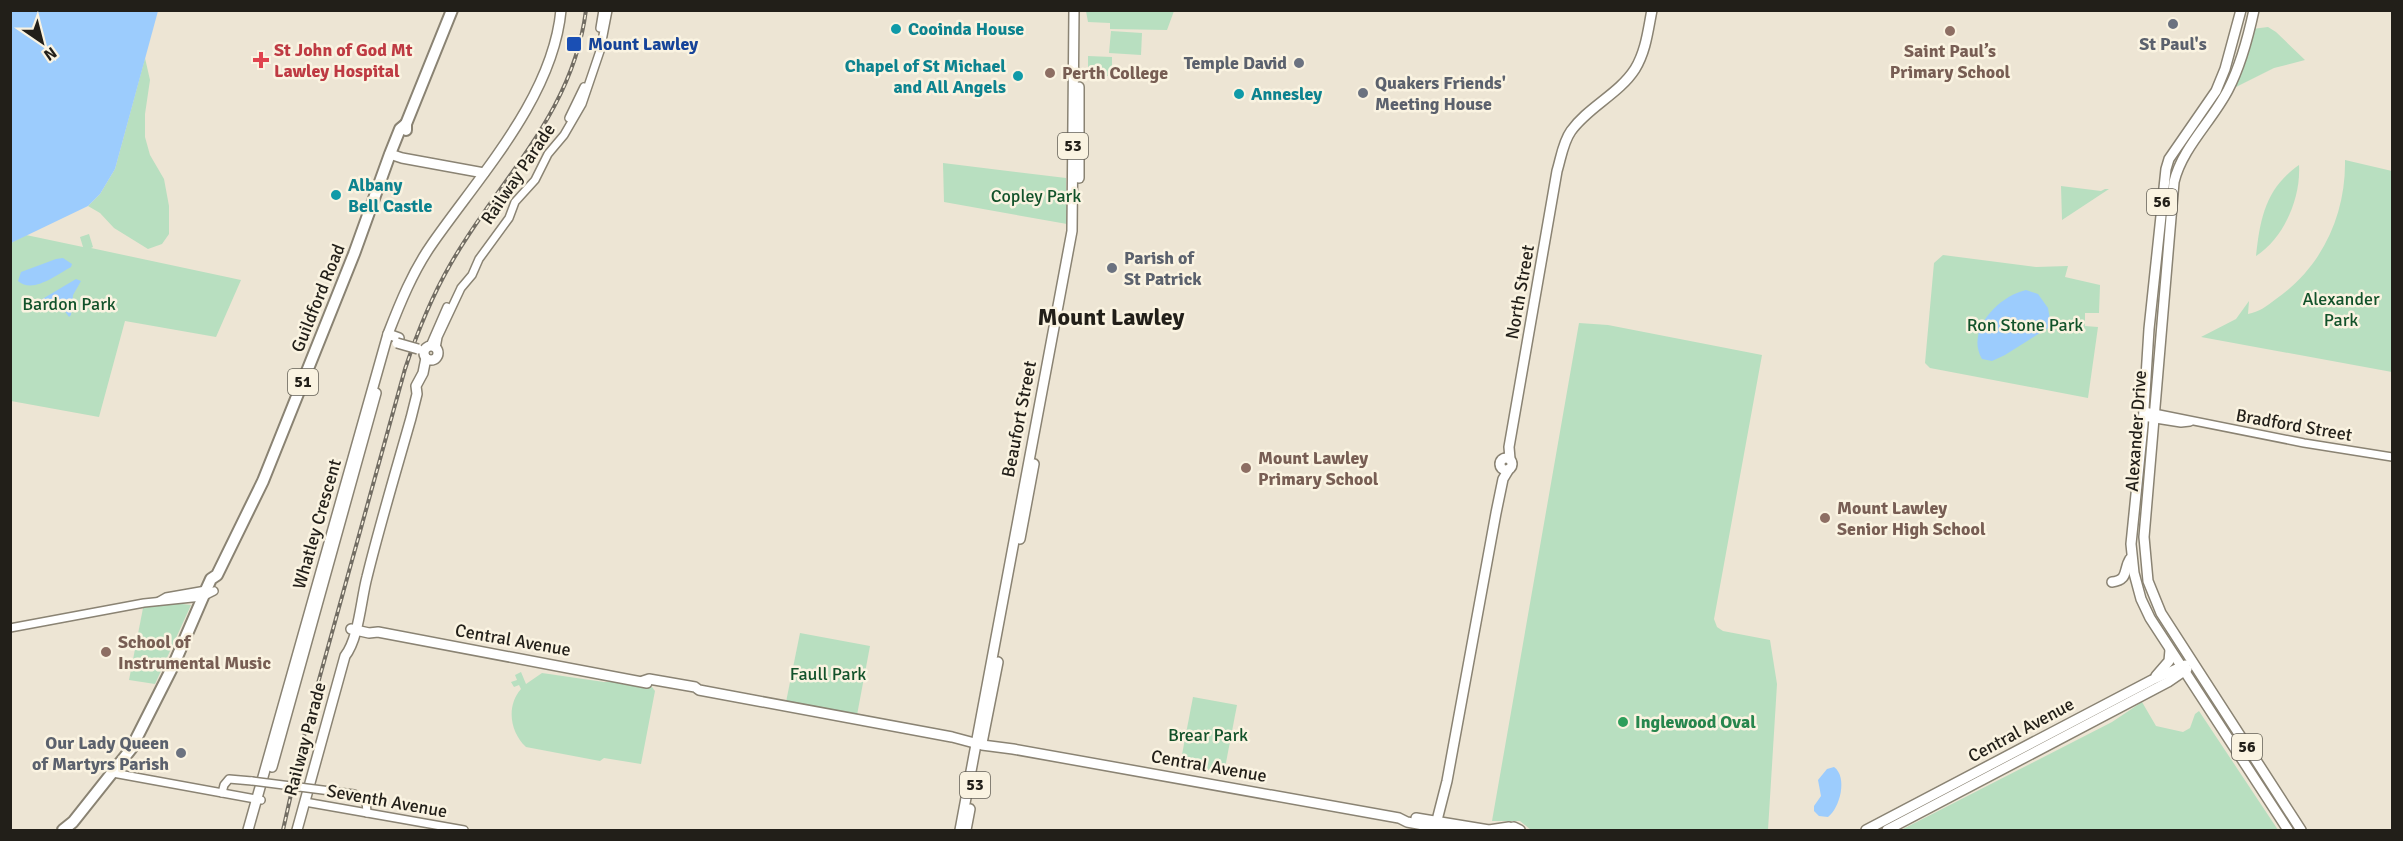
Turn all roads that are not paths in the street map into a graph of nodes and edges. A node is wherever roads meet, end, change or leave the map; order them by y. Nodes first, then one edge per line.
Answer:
1 (452, 10) edge
2 (561, 10) edge
3 (603, 10) edge
4 (608, 10) edge
5 (1074, 10) edge
6 (1080, 10) edge
7 (1652, 10) edge
8 (2241, 10) edge
9 (2254, 10) edge
10 (393, 155) junction
11 (484, 172) junction
12 (393, 338) junction
13 (427, 351) junction
14 (2144, 414) junction
15 (2155, 416) junction
16 (2392, 458) edge
17 (2131, 556) junction
18 (2112, 582) dead end
19 (207, 593) junction
20 (353, 626) junction
21 (10, 628) edge
22 (2170, 650) junction
23 (2193, 663) junction
24 (2183, 669) junction
25 (2152, 680) junction
26 (2168, 682) junction
27 (2197, 690) junction
28 (980, 742) junction
29 (113, 773) junction
30 (222, 793) junction
31 (259, 800) junction
32 (305, 802) junction
33 (368, 813) junction
34 (73, 826) edge
35 (1441, 826) edge
36 (1515, 830) edge
37 (63, 831) edge
38 (248, 831) edge
39 (253, 831) edge
40 (297, 831) edge
41 (464, 831) edge
42 (960, 831) edge
43 (966, 831) edge
44 (1866, 831) edge
45 (1887, 831) edge
46 (2288, 831) edge
47 (2301, 831) edge

1 - 10 highway, Guildford Road / 51
2 - 11 main road, Whatley Crescent
3 - 13 street, Railway Parade
4 - 13 street, Railway Parade
5 - 28 main road, Beaufort Street / 53
6 - 28 main road, Beaufort Street / 53
7 - 35 main road, North Street
8 - 14 main road, Alexander Drive / 56
9 - 15 main road, Alexander Drive / 56
10 - 11 main road
10 - 19 highway, Guildford Road / 51
11 - 12 main road, Whatley Crescent
12 - 13 main road, bridge
12 - 31 main road, Whatley Crescent
13 - 20 main road, Railway Parade
14 - 15 street, Bradford Street
14 - 17 main road, Alexander Drive / 56
15 - 16 street, Bradford Street
15 - 23 main road, Alexander Drive / 56
17 - 18 main road
17 - 22 main road, Alexander Drive / 56
19 - 21 street
19 - 29 highway, Guildford Road / 51
20 - 28 main road, Central Avenue
20 - 32 main road, Railway Parade
22 - 24 main road, Alexander Drive / 56
22 - 25 main road
23 - 24 main road, Central Avenue
23 - 47 main road, Alexander Drive / 56
24 - 25 main road, Central Avenue
24 - 26 main road, Central Avenue
24 - 27 main road, Alexander Drive / 56
25 - 44 main road, Central Avenue
26 - 27 main road
26 - 45 main road, Central Avenue
27 - 46 main road, Alexander Drive / 56
28 - 35 main road, Central Avenue
28 - 42 main road, Beaufort Street / 53
28 - 43 main road, Beaufort Street / 53
29 - 30 street
29 - 34 highway, Guildford Road / 51
30 - 31 street
30 - 33 street, bridge
31 - 38 main road, Whatley Crescent
31 - 39 main road, Whatley Crescent
32 - 33 street, Seventh Avenue
32 - 40 main road, Railway Parade
33 - 41 street, Seventh Avenue
34 - 37 highway, Guildford Road / 51
35 - 36 main road, Central Avenue

